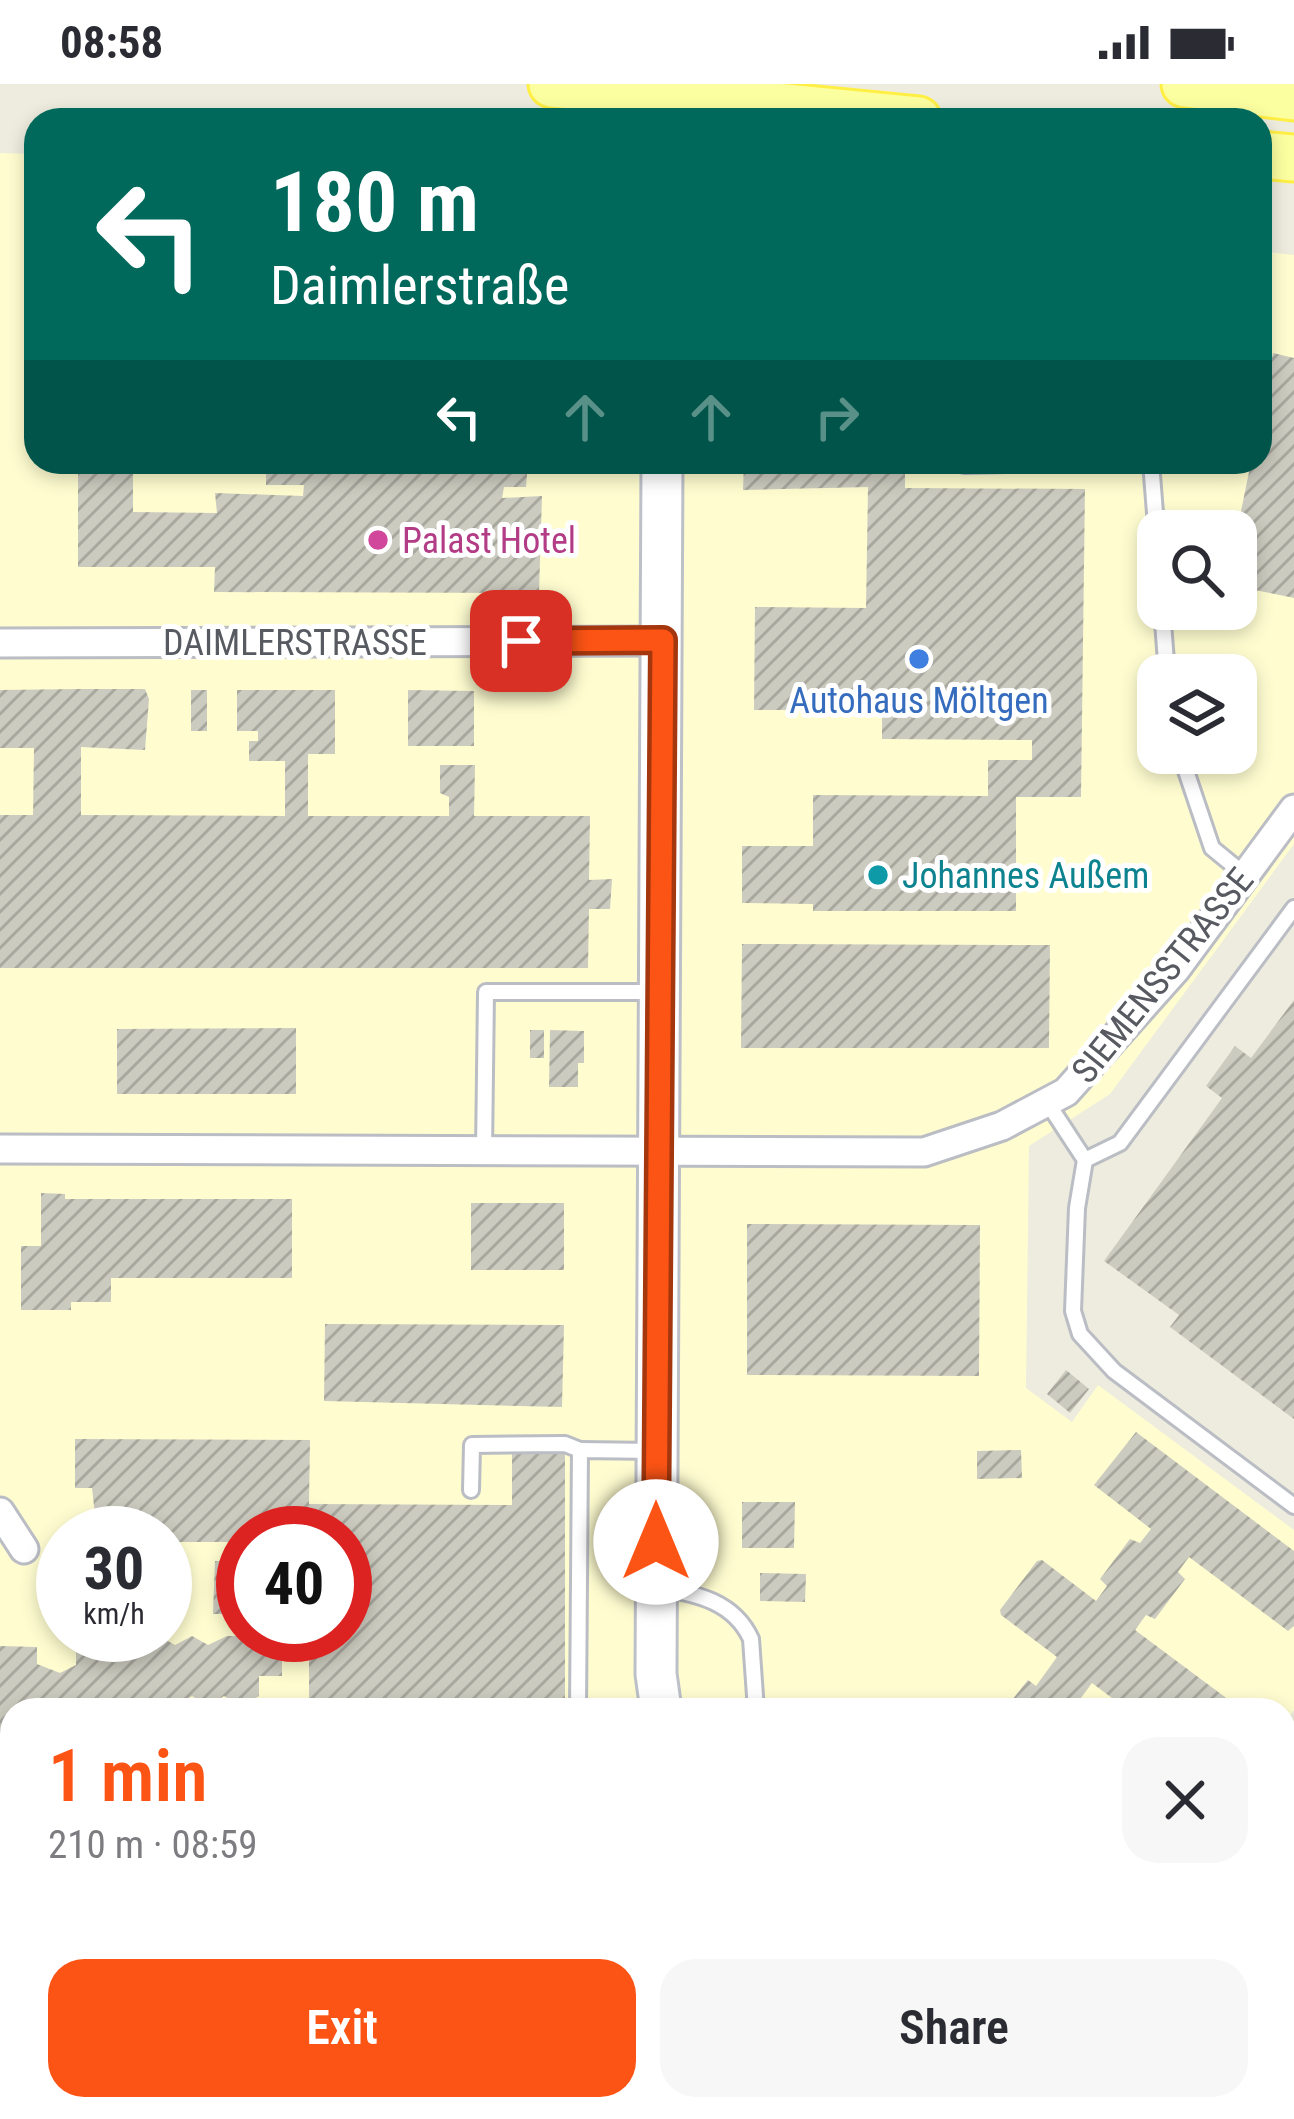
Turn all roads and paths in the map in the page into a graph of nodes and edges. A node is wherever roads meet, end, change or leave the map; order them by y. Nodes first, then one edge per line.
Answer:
1 (552, 84) edge
2 (1185, 84) edge
3 (1294, 97) edge
4 (632, 99) edge
5 (683, 100) edge
6 (777, 108) edge
7 (662, 474) edge
8 (1152, 474) edge
9 (1155, 510) edge
10 (663, 640) junction
11 (0, 644) edge
12 (1187, 774) edge
13 (1293, 813) edge
14 (1245, 875) junction
15 (1294, 908) edge
16 (659, 992) junction
17 (1047, 1102) junction
18 (0, 1148) edge
19 (484, 1152) junction
20 (657, 1154) junction
21 (1085, 1160) junction
22 (580, 1450) junction
23 (656, 1450) junction
24 (471, 1490) dead end
25 (1294, 1506) edge
26 (0, 1512) edge
27 (24, 1549) dead end
28 (656, 1588) junction
29 (578, 1698) edge
30 (659, 1698) edge
31 (755, 1698) edge

1 - 4 main road
2 - 3 main road
4 - 5 main road
5 - 6 main road
7 - 10 street
8 - 9 lane
10 - 11 street, DAIMLERSTRASSE
10 - 16 street
12 - 14 lane
13 - 14 street, SIEMENSSTRASSE
14 - 17 street, SIEMENSSTRASSE
15 - 21 lane
16 - 19 lane
16 - 20 street
17 - 20 street, SIEMENSSTRASSE
17 - 21 lane
18 - 19 street
19 - 20 street
20 - 23 street
21 - 25 lane
22 - 23 lane
22 - 24 lane
22 - 29 lane
23 - 28 street
26 - 27 street
28 - 30 street
28 - 31 lane

